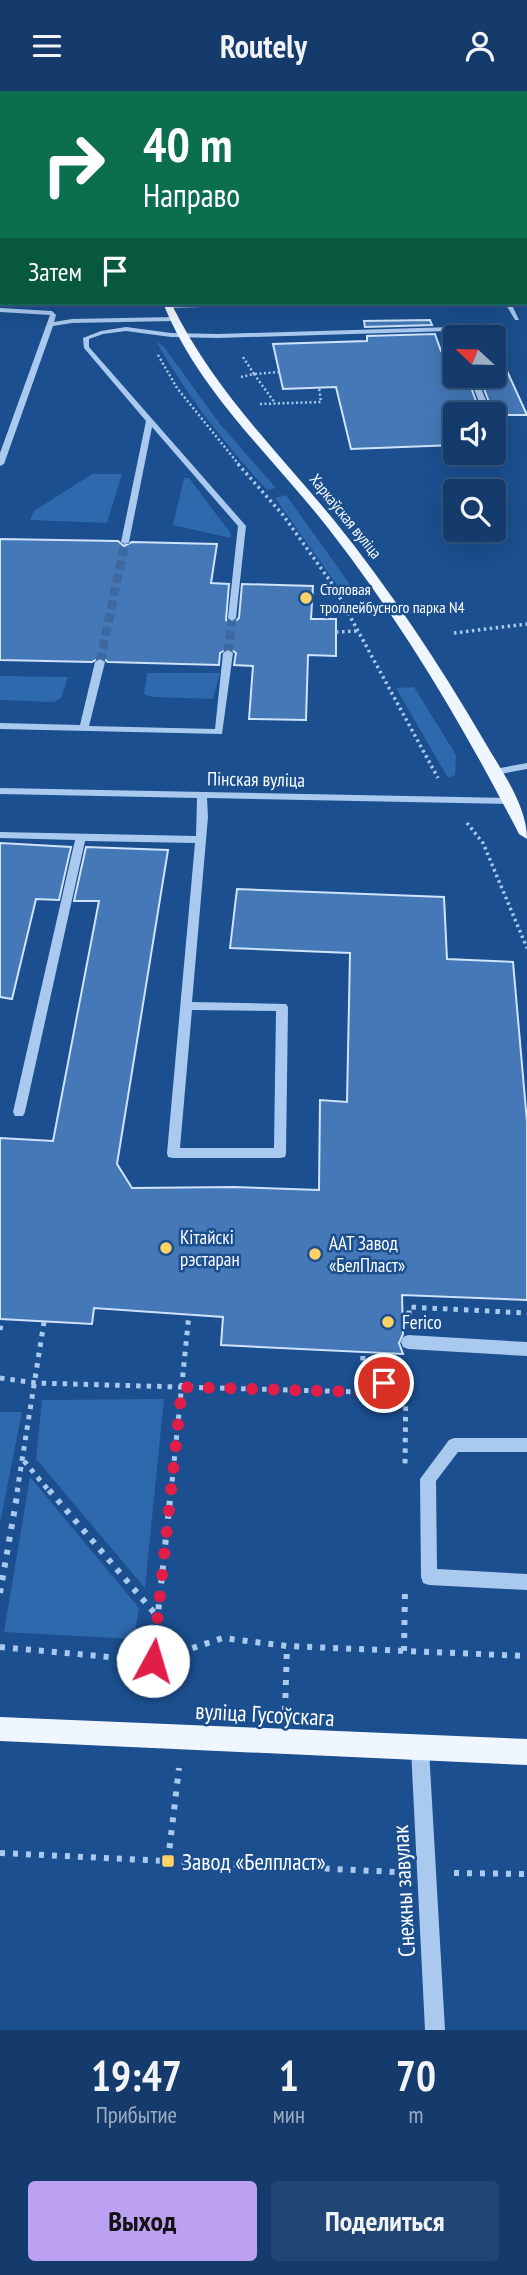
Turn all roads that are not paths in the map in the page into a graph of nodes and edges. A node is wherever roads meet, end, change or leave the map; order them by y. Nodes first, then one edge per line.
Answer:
1 (167, 305) edge
2 (509, 305) edge
3 (0, 310) edge
4 (517, 319) dead end
5 (174, 320) junction
6 (50, 325) junction
7 (443, 329) edge
8 (181, 336) junction
9 (150, 420) junction
10 (0, 464) edge
11 (125, 541) tunnel mouth
12 (232, 618) tunnel mouth
13 (228, 653) tunnel mouth
14 (100, 662) tunnel mouth
15 (0, 726) edge
16 (83, 728) junction
17 (527, 766) edge
18 (495, 772) junction
19 (0, 791) edge
20 (202, 795) junction
21 (511, 801) junction
22 (527, 834) edge
23 (0, 835) edge
24 (81, 837) junction
25 (201, 840) junction
26 (186, 1006) junction
27 (19, 1112) dead end
28 (408, 1342) dead end
29 (527, 1349) edge
30 (527, 1445) edge
31 (527, 1582) edge
32 (0, 1729) edge
33 (419, 1749) junction
34 (527, 1752) edge
35 (435, 2030) edge

1 - 5 main road, Харкаўская вуліца
2 - 4 street
3 - 6 street
5 - 6 street
5 - 8 main road, Харкаўская вуліца
6 - 10 street
7 - 8 street
8 - 9 street
8 - 18 main road, Харкаўская вуліца
9 - 11 lane
9 - 12 street
13 - 16 street
14 - 16 street
15 - 16 street
17 - 18 street
18 - 21 main road, Харкаўская вуліца
19 - 20 street, Пінская вуліца
20 - 21 street, Пінская вуліца
20 - 25 street
21 - 22 main road, Харкаўская вуліца
23 - 24 street
24 - 25 street
24 - 27 street
25 - 26 street
26 - 26 street
28 - 29 lane
30 - 31 street
32 - 33 main road, вуліца Гусоўскага
33 - 34 main road, вуліца Гусоўскага
33 - 35 street, Снежны завулак

